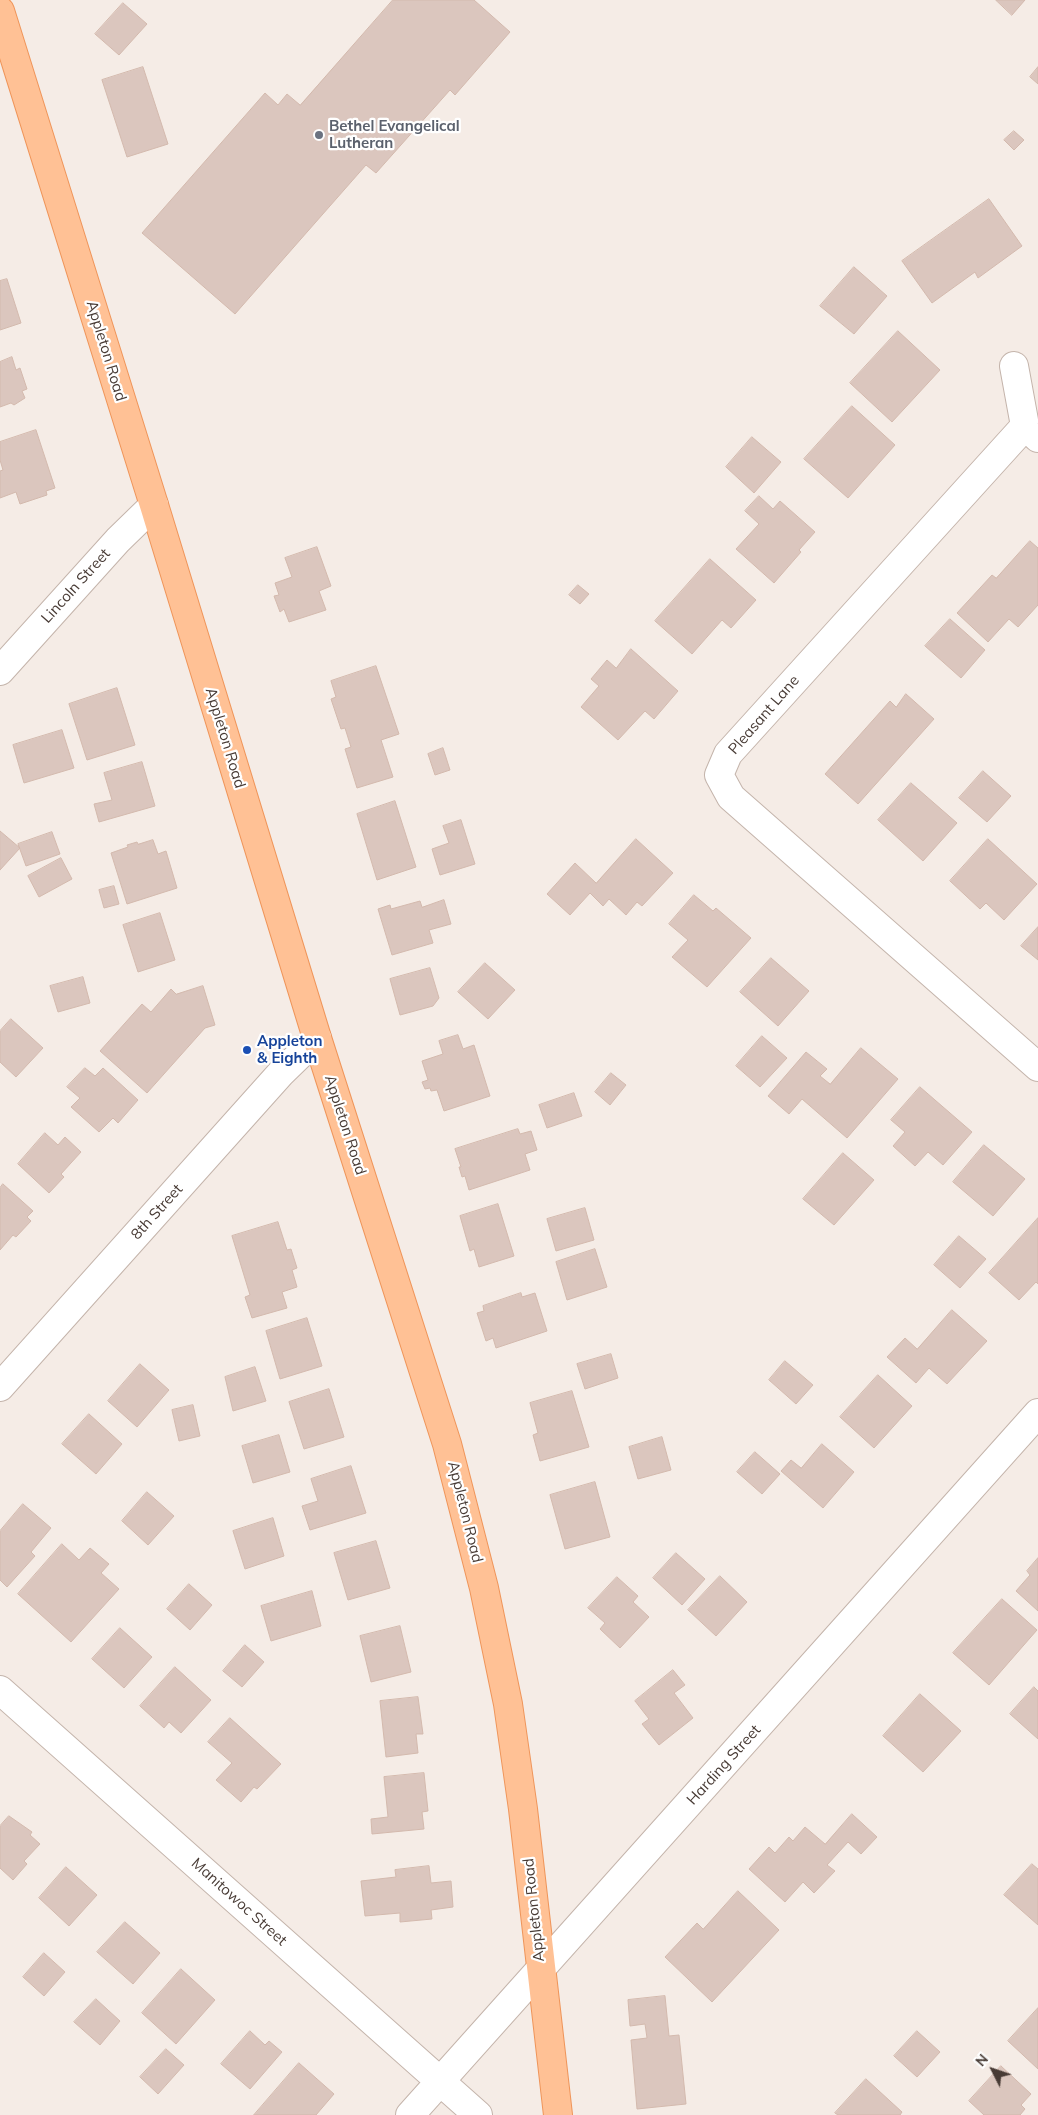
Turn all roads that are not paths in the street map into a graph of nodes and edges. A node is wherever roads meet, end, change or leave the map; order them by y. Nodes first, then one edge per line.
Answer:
1 (0, 11) edge
2 (1014, 366) dead end
3 (1032, 432) edge
4 (154, 505) junction
5 (0, 671) edge
6 (317, 1038) junction
7 (1038, 1067) edge
8 (0, 1387) edge
9 (1038, 1413) edge
10 (0, 1690) edge
11 (540, 1971) junction
12 (440, 2081) junction
13 (410, 2115) edge
14 (478, 2115) edge
15 (558, 2115) edge

1 - 4 main road, Appleton Road
2 - 3 street, Pleasant Lane
3 - 7 street, Pleasant Lane
4 - 5 street, Lincoln Street
4 - 6 main road, Appleton Road
6 - 8 street, 8th Street
6 - 11 main road, Appleton Road
9 - 11 street, Harding Street
10 - 12 street, Manitowoc Street
11 - 12 street, Harding Street
11 - 15 main road, Appleton Road
12 - 13 street, Harding Street
12 - 14 street, Manitowoc Street

